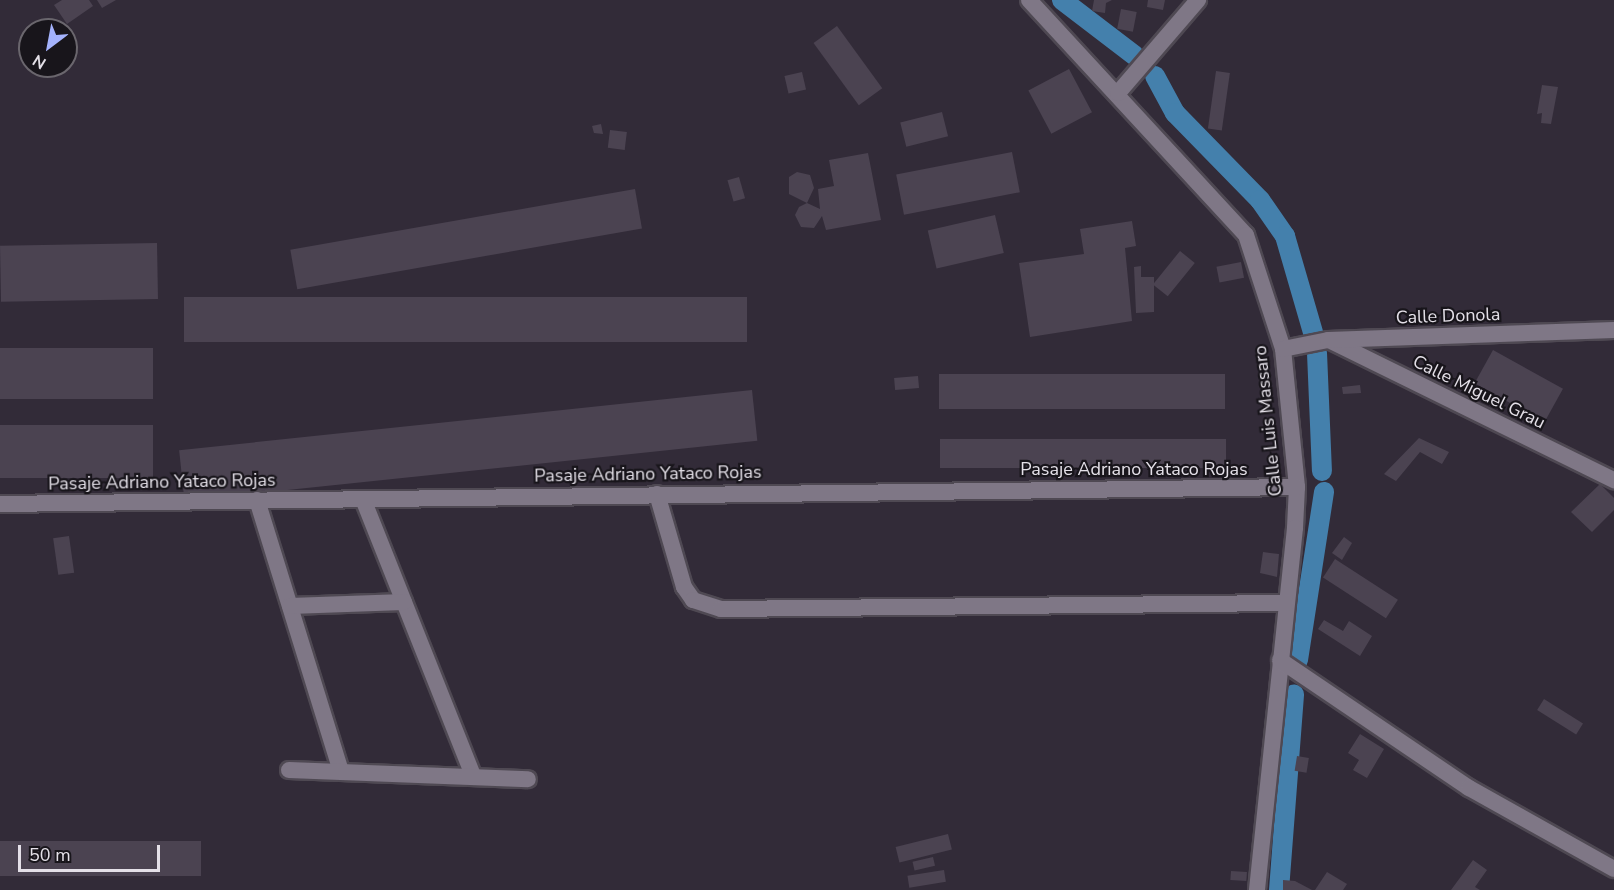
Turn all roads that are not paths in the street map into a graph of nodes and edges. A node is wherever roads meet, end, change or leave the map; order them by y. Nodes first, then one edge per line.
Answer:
1 (1029, 0) edge
2 (1191, 4) edge
3 (1118, 93) junction
4 (1614, 330) edge
5 (1328, 340) junction
6 (1283, 348) junction
7 (1614, 480) edge
8 (1297, 487) junction
9 (657, 494) junction
10 (363, 499) junction
11 (257, 500) junction
12 (0, 504) edge
13 (404, 602) junction
14 (1286, 603) junction
15 (290, 606) junction
16 (1280, 660) junction
17 (289, 770) dead end
18 (341, 771) junction
19 (473, 776) junction
20 (528, 779) dead end
21 (1614, 869) edge
22 (1257, 890) edge

1 - 3 street, Calle Luis Massaro
2 - 3 street
3 - 6 street, Calle Luis Massaro
4 - 5 street, Calle Donola
5 - 6 street, Calle Donola
5 - 7 street, Calle Miguel Grau
6 - 8 street, Calle Luis Massaro
8 - 9 street, Pasaje Adriano Yataco Rojas
8 - 14 street, Calle Luis Massaro
9 - 10 street, Pasaje Adriano Yataco Rojas
9 - 14 street
10 - 11 street, Pasaje Adriano Yataco Rojas
10 - 13 street
11 - 12 street, Pasaje Adriano Yataco Rojas
11 - 15 street
13 - 15 street
13 - 19 street
14 - 16 street, Calle Luis Massaro
15 - 18 street
16 - 21 street
16 - 22 street, Calle Luis Massaro
17 - 18 street
18 - 19 street
19 - 20 street

